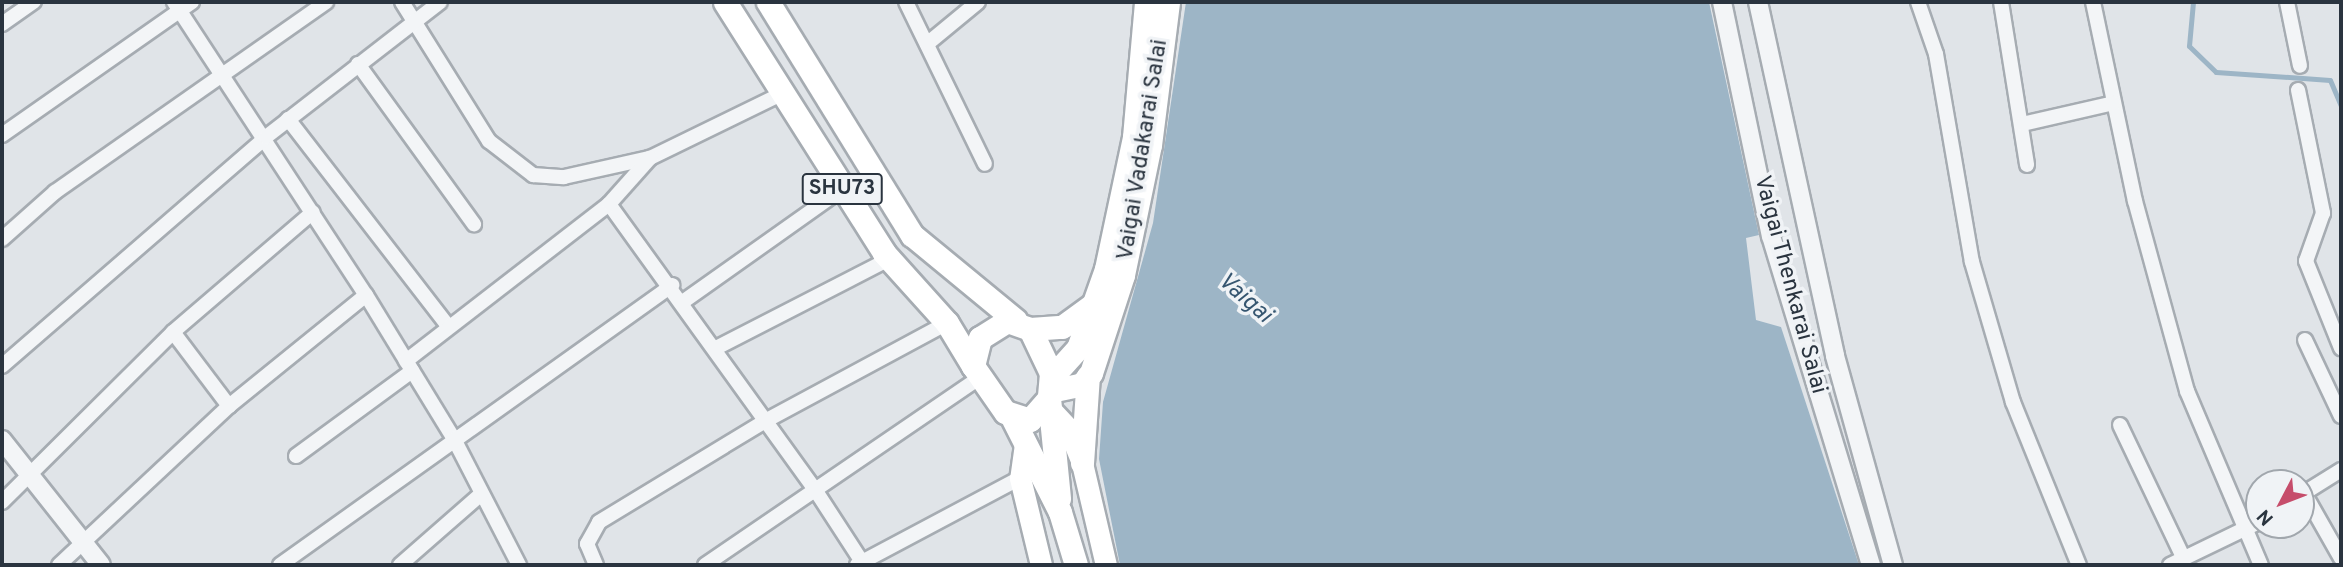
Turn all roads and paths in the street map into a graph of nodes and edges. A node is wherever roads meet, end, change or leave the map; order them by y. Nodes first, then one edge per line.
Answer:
1 (34, 2) edge
2 (192, 2) edge
3 (326, 2) edge
4 (402, 2) edge
5 (440, 2) edge
6 (725, 2) edge
7 (768, 2) edge
8 (906, 2) edge
9 (978, 2) edge
10 (1146, 2) edge
11 (1168, 2) edge
12 (1722, 2) edge
13 (1758, 2) edge
14 (1918, 2) edge
15 (2001, 2) edge
16 (2092, 2) edge
17 (2287, 2) edge
18 (176, 6) edge
19 (412, 21) junction
20 (2, 24) edge
21 (927, 44) junction
22 (358, 64) junction
23 (2300, 66) dead end
24 (222, 72) junction
25 (2298, 90) dead end
26 (781, 94) junction
27 (2114, 103) junction
28 (288, 119) junction
29 (2022, 124) junction
30 (2, 135) edge
31 (266, 137) junction
32 (650, 158) junction
33 (985, 164) dead end
34 (2027, 165) dead end
35 (842, 189) junction
36 (609, 204) junction
37 (313, 212) junction
38 (474, 224) dead end
39 (2, 239) edge
40 (889, 259) junction
41 (672, 285) junction
42 (366, 295) junction
43 (684, 301) junction
44 (1094, 304) junction
45 (947, 323) junction
46 (1023, 325) junction
47 (448, 326) junction
48 (173, 332) junction
49 (2305, 340) dead end
50 (716, 348) junction
51 (2341, 348) edge
52 (2, 366) edge
53 (409, 366) junction
54 (975, 373) junction
55 (1088, 376) junction
56 (1050, 394) junction
57 (229, 405) junction
58 (2341, 416) edge
59 (1013, 419) junction
60 (767, 420) junction
61 (2120, 425) dead end
62 (454, 439) junction
63 (2, 440) edge
64 (1025, 444) junction
65 (296, 456) dead end
66 (1082, 463) junction
67 (2341, 470) edge
68 (29, 474) junction
69 (1020, 478) junction
70 (2315, 486) edge
71 (814, 488) junction
72 (480, 495) junction
73 (2, 502) edge
74 (1060, 512) junction
75 (2315, 515) edge
76 (2245, 528) edge
77 (2245, 530) edge
78 (2250, 539) edge
79 (82, 542) junction
80 (2341, 558) edge
81 (2184, 559) junction
82 (860, 563) edge
83 (59, 565) edge
84 (101, 565) edge
85 (280, 565) edge
86 (400, 565) edge
87 (519, 565) edge
88 (596, 565) edge
89 (705, 565) edge
90 (1041, 565) edge
91 (1076, 565) edge
92 (1106, 565) edge
93 (1871, 565) edge
94 (1894, 565) edge
95 (2079, 565) edge
96 (2170, 565) edge
97 (2261, 565) edge

1 - 20 street
2 - 18 street
3 - 24 street
4 - 19 street
5 - 19 street
6 - 26 main road, SHU73
7 - 46 main road, SHU73
8 - 21 street
9 - 21 street
10 - 44 main road, Vaigai Vadakarai Salai
11 - 55 main road, Vaigai Vadakarai Salai
12 - 93 street, Vaigai Thenkarai Salai
13 - 94 street, Vaigai Thenkarai Salai
14 - 95 street
15 - 29 street
16 - 27 street
17 - 23 street
18 - 24 street
18 - 30 street
19 - 22 street
19 - 32 street
21 - 33 street
22 - 28 street
22 - 38 street
24 - 31 street
24 - 39 street
25 - 51 street
26 - 32 street
26 - 35 main road, SHU73
27 - 29 street
27 - 76 street
28 - 31 street
28 - 47 street
29 - 34 street
31 - 37 street
31 - 52 street
32 - 36 street
35 - 40 main road, SHU73
35 - 43 street
36 - 41 street
36 - 47 street
37 - 42 street
37 - 48 street
40 - 45 main road, SHU73
40 - 50 street
41 - 43 street
41 - 62 street
42 - 53 street
42 - 57 street
43 - 50 street
44 - 46 main road
44 - 56 main road, Vaigai Vadakarai Salai
45 - 54 main road, SHU73
45 - 60 street
46 - 54 main road
46 - 56 main road, SHU73
47 - 53 street
48 - 57 street
48 - 68 street
49 - 58 street
50 - 60 street
53 - 62 street
53 - 65 street
54 - 59 main road, SHU73
54 - 71 street
55 - 56 main road
55 - 66 main road, Vaigai Vadakarai Salai
56 - 59 main road
56 - 66 main road
56 - 74 main road, SHU73
57 - 79 street
59 - 64 main road, SHU73
60 - 71 street
60 - 88 street
61 - 81 street
62 - 72 street
62 - 85 street
63 - 68 street
64 - 69 main road
64 - 74 main road, SHU73
66 - 92 main road
67 - 70 street
68 - 73 street
68 - 79 street
69 - 82 street
69 - 90 main road
71 - 82 street
71 - 89 street
72 - 86 street
72 - 87 street
74 - 91 main road, SHU73
75 - 80 street
77 - 81 street
78 - 97 street
79 - 83 street
79 - 84 street
81 - 96 street

